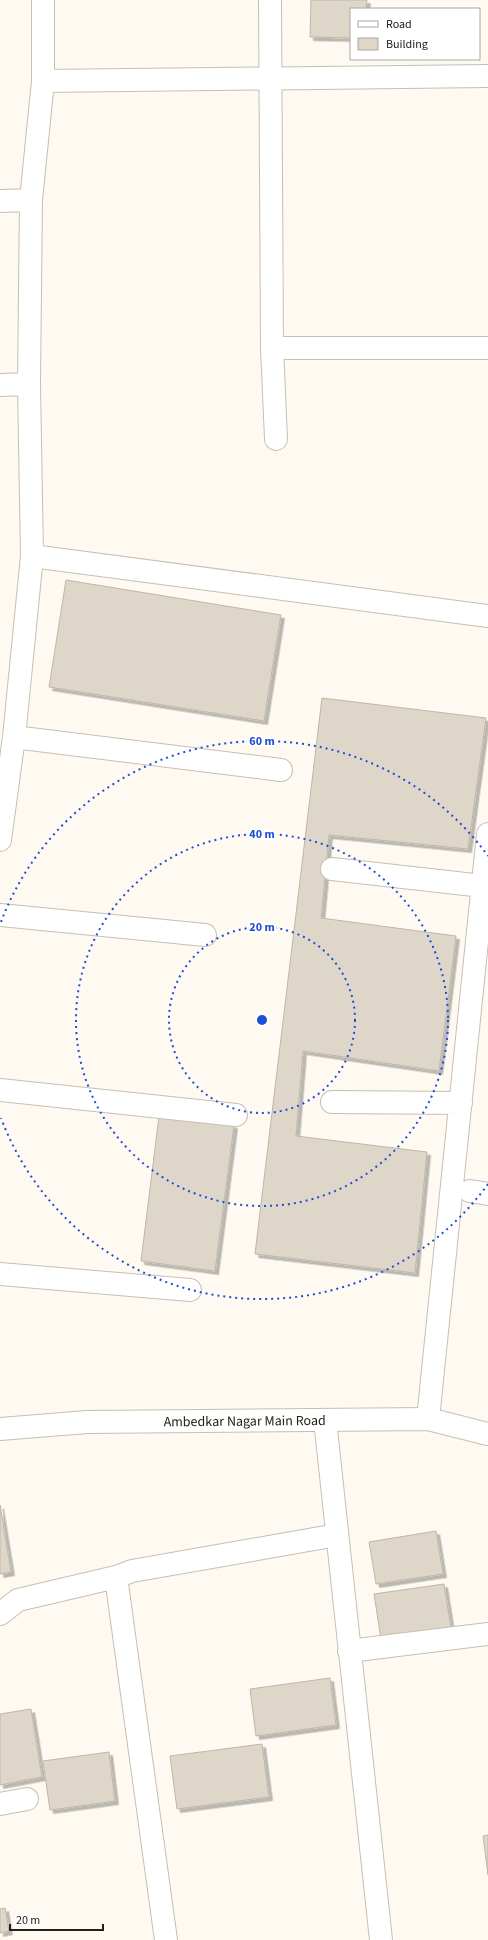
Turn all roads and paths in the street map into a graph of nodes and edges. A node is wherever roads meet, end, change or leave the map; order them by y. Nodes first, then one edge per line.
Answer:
1 (43, 0) edge
2 (270, 0) edge
3 (488, 76) edge
4 (269, 78) junction
5 (43, 81) junction
6 (32, 200) junction
7 (0, 201) edge
8 (272, 348) junction
9 (488, 348) edge
10 (29, 384) junction
11 (0, 385) edge
12 (276, 439) dead end
13 (32, 556) junction
14 (488, 616) edge
15 (14, 736) junction
16 (281, 770) dead end
17 (488, 834) edge
18 (0, 840) edge
19 (332, 869) dead end
20 (483, 886) junction
21 (0, 915) edge
22 (205, 935) dead end
23 (0, 1090) edge
24 (332, 1102) dead end
25 (461, 1103) junction
26 (236, 1115) dead end
27 (0, 1274) edge
28 (190, 1290) dead end
29 (428, 1419) junction
30 (325, 1420) junction
31 (0, 1430) edge
32 (488, 1434) edge
33 (337, 1535) junction
34 (116, 1576) junction
35 (0, 1614) edge
36 (488, 1634) edge
37 (349, 1651) junction
38 (27, 1799) dead end
39 (0, 1804) edge
40 (166, 1940) edge
41 (381, 1940) edge

1 - 5 street
2 - 4 street
3 - 4 street
4 - 5 street
4 - 8 street
5 - 6 street
6 - 7 street
6 - 10 street
8 - 9 street
8 - 12 street
10 - 11 street
10 - 13 street
13 - 14 street
13 - 15 street
15 - 16 street
15 - 18 street
17 - 20 street
19 - 20 street
20 - 25 street
21 - 22 street
23 - 26 street
24 - 25 street
25 - 29 street
27 - 28 street
29 - 30 street, Ambedkar Nagar Main Road
29 - 32 street, Ambedkar Nagar Main Road
30 - 31 street, Ambedkar Nagar Main Road
30 - 33 street
33 - 34 street
33 - 37 street
34 - 35 street
34 - 40 street
36 - 37 street
37 - 41 street
38 - 39 street

